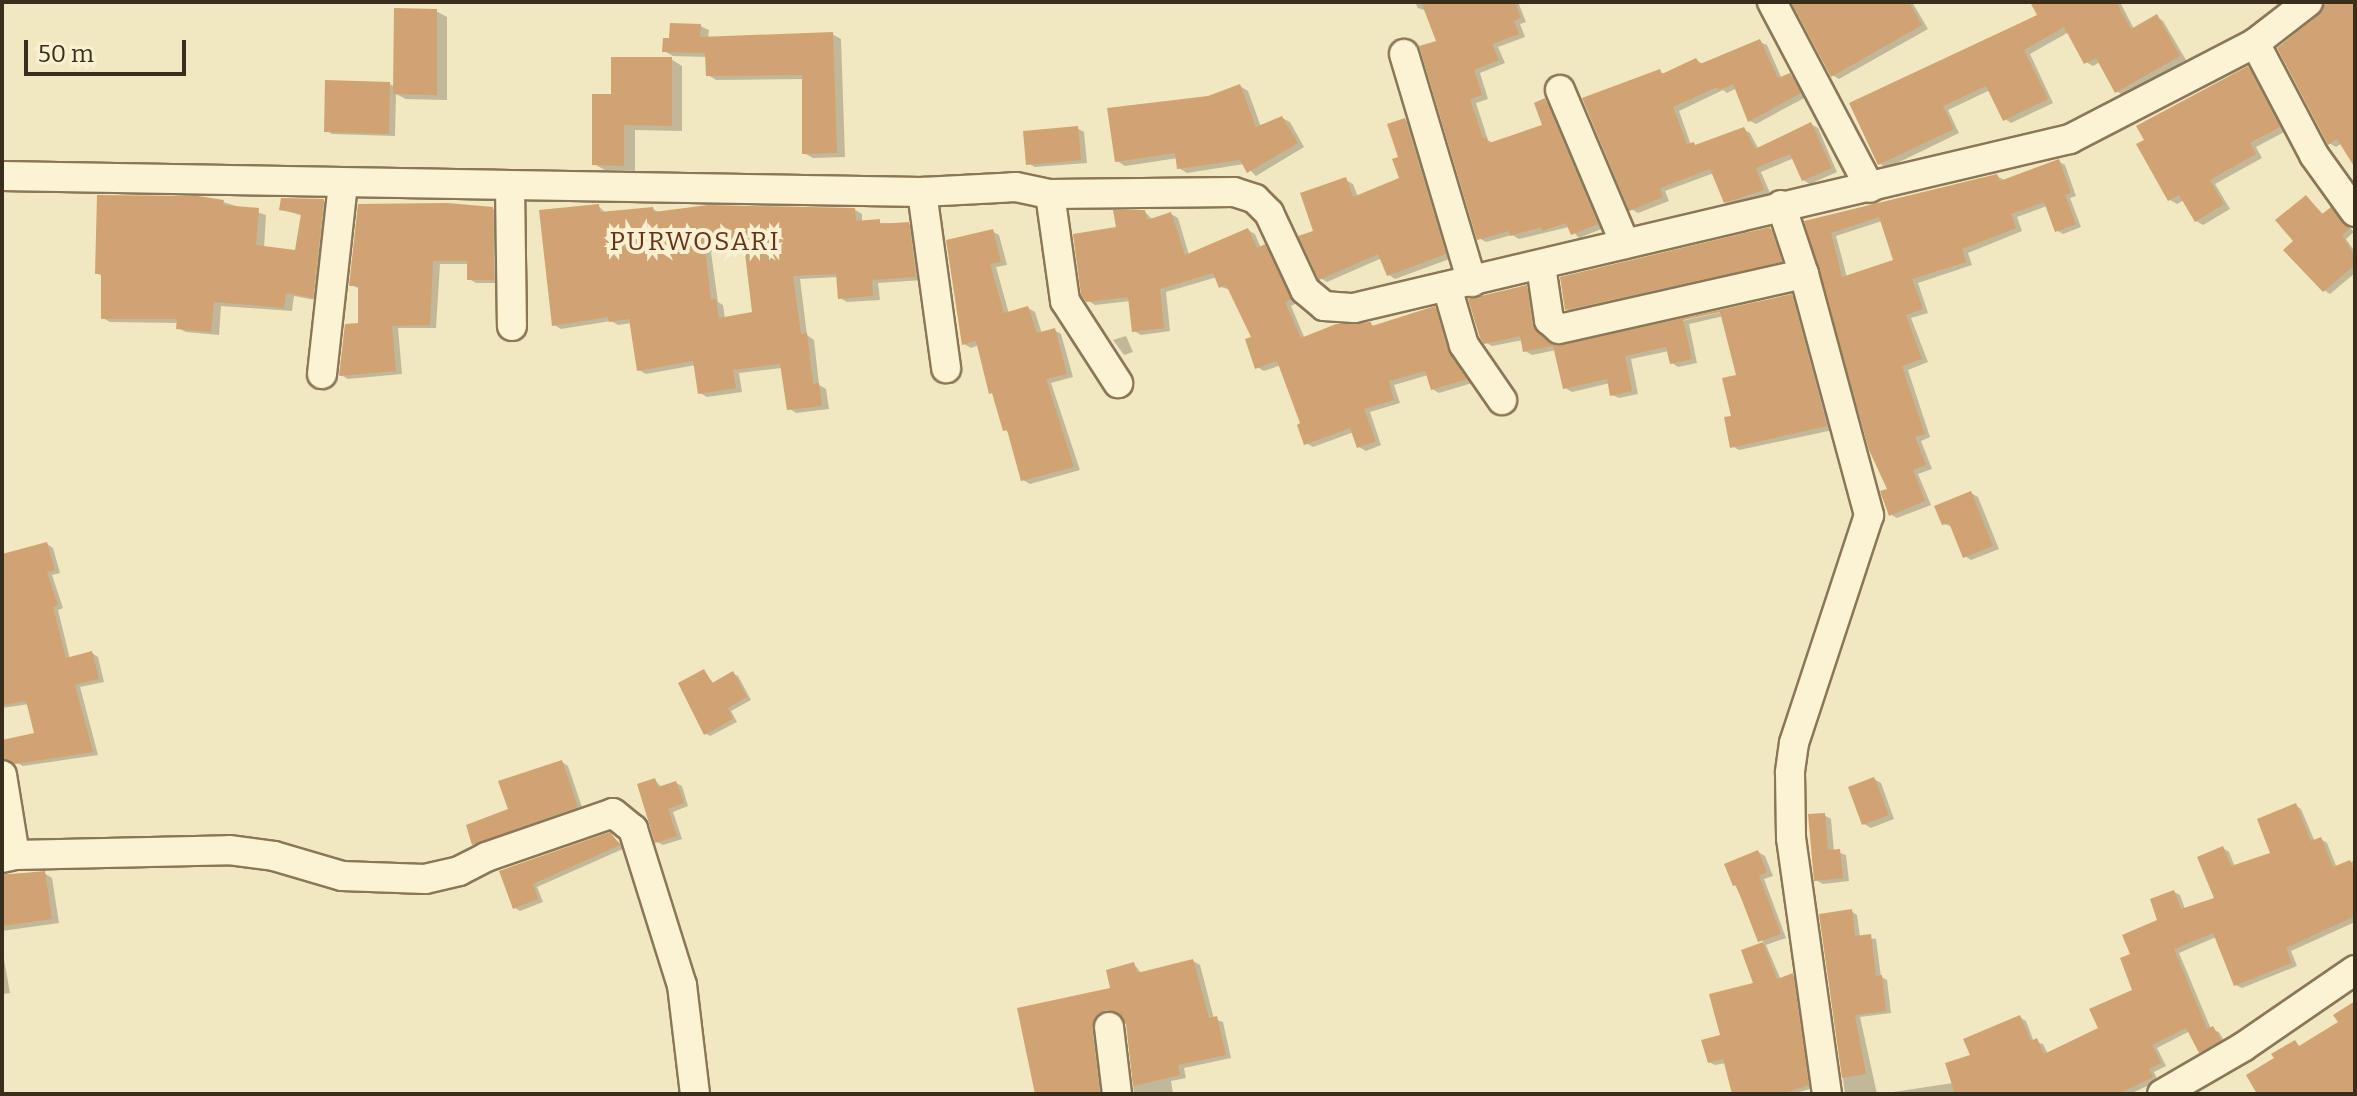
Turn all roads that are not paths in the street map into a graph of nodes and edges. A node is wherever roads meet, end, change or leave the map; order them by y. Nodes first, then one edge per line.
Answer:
1 (1772, 2) edge
2 (2308, 2) edge
3 (2255, 43) junction
4 (1404, 54) dead end
5 (1560, 90) dead end
6 (2, 176) edge
7 (343, 183) junction
8 (510, 186) junction
9 (1870, 188) junction
10 (922, 192) junction
11 (1050, 194) junction
12 (1781, 205) junction
13 (2355, 212) edge
14 (1625, 244) junction
15 (1541, 266) junction
16 (1804, 274) junction
17 (1460, 285) junction
18 (512, 326) dead end
19 (946, 368) dead end
20 (322, 374) dead end
21 (1118, 383) dead end
22 (1502, 400) dead end
23 (2, 775) edge
24 (9, 856) edge
25 (2355, 970) edge
26 (1109, 1027) dead end
27 (695, 1094) edge
28 (1117, 1094) edge
29 (1827, 1094) edge
30 (2162, 1094) edge

1 - 9 street
2 - 3 street
3 - 9 street
3 - 13 street
4 - 17 street
5 - 14 street
6 - 7 street
7 - 8 street
7 - 20 street
8 - 10 street
8 - 18 street
9 - 12 street
10 - 11 street
10 - 19 street
11 - 17 street
11 - 21 street
12 - 14 street
12 - 16 street
14 - 15 street
15 - 16 street
15 - 17 street
16 - 29 street
17 - 22 street
23 - 24 street
24 - 27 street
25 - 30 street
26 - 28 street

